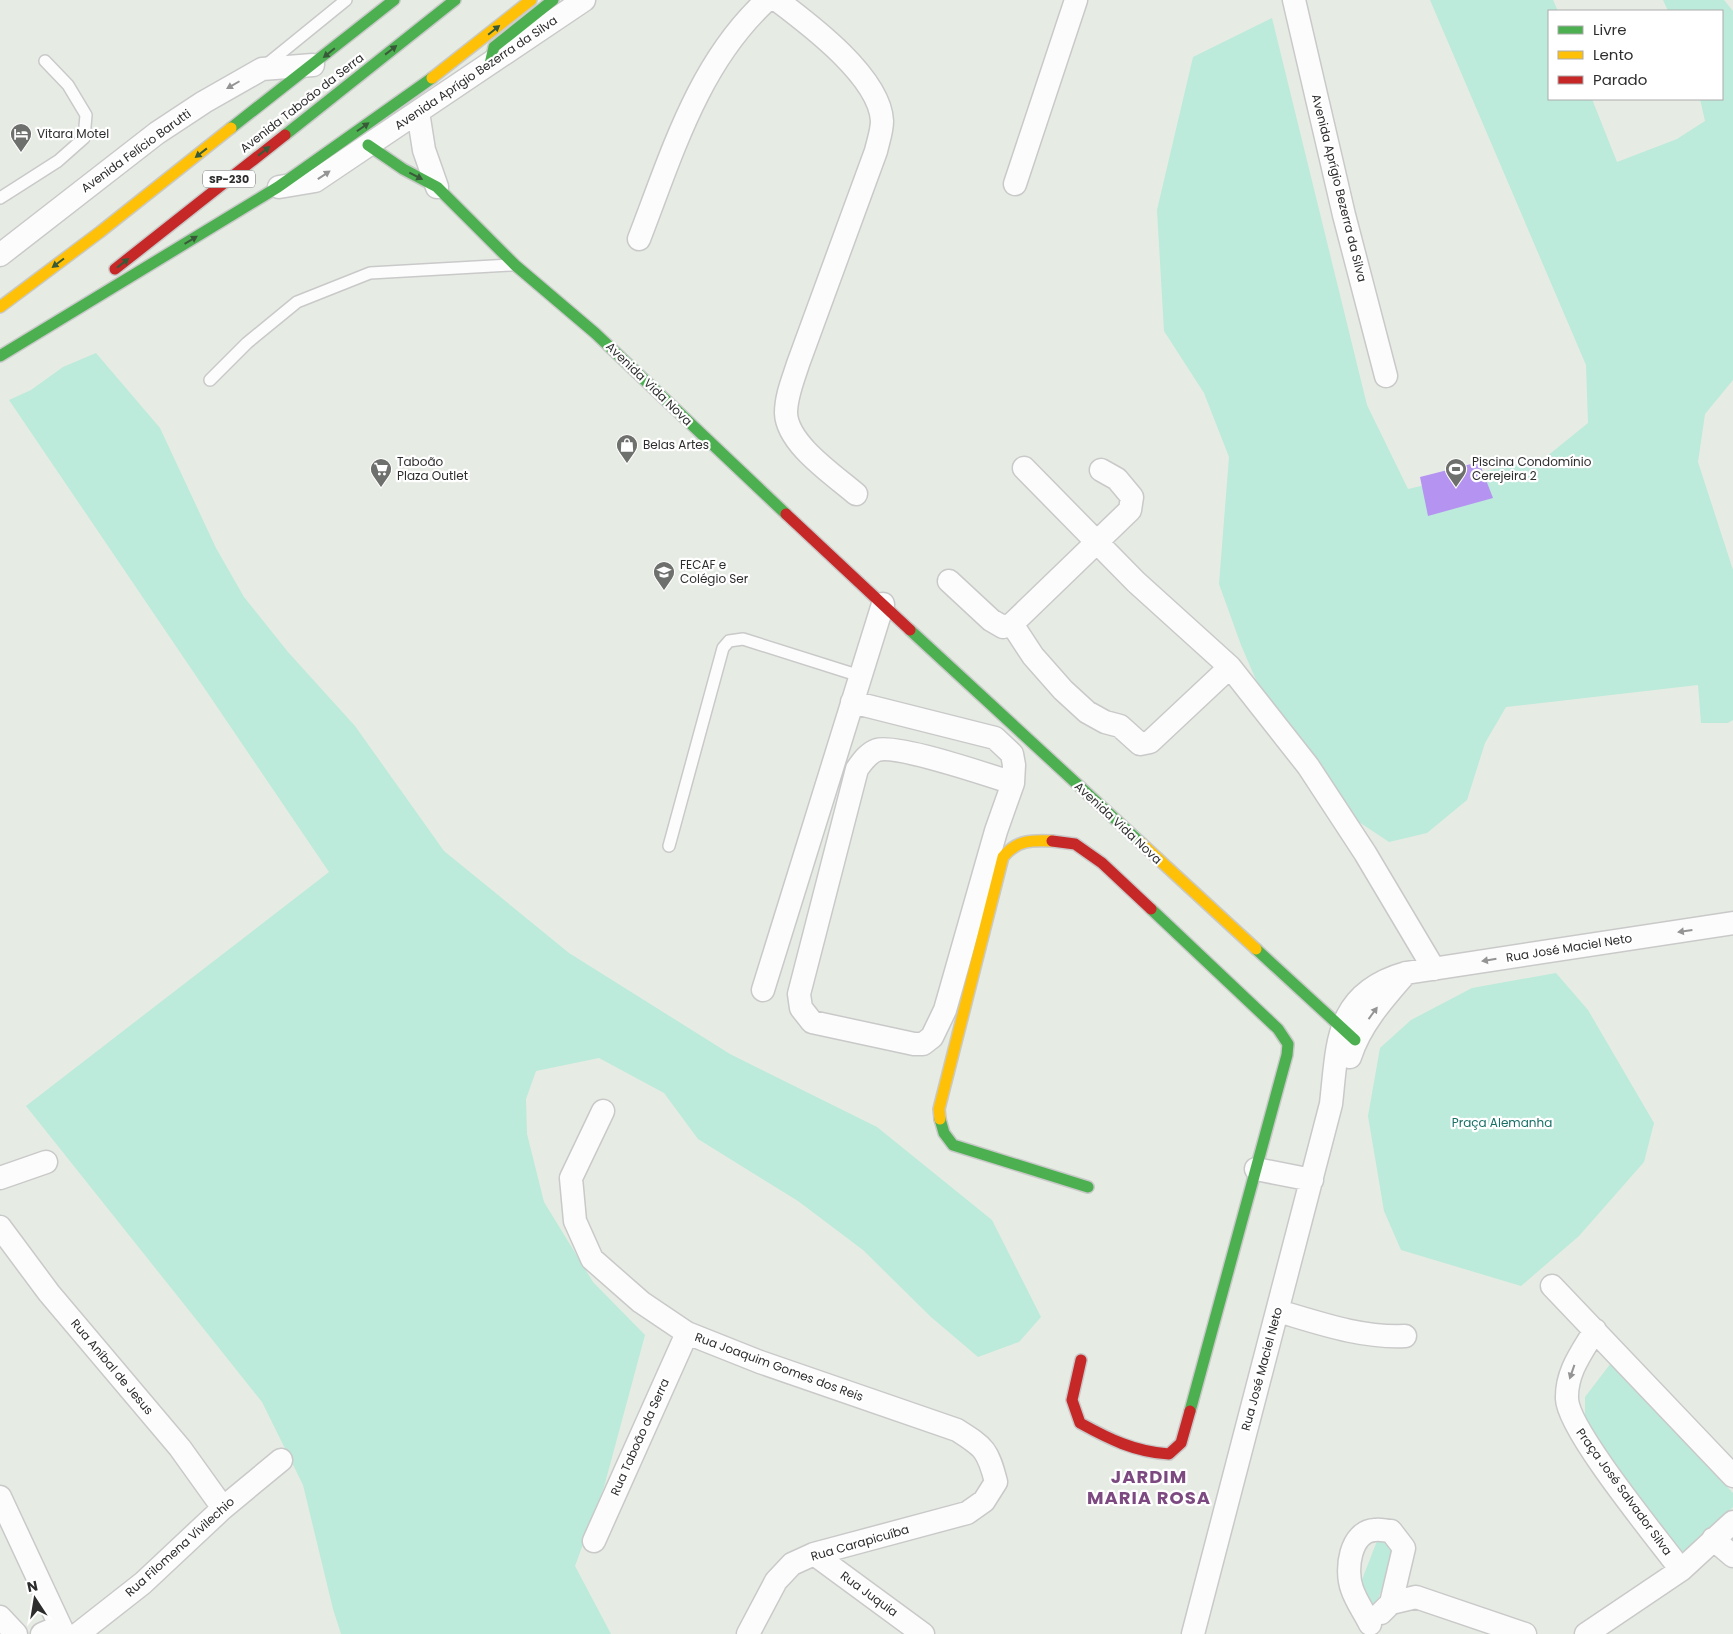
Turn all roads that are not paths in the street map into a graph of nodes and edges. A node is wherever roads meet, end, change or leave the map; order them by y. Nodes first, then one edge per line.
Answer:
1 (346, 0) edge
2 (394, 0) edge
3 (455, 0) edge
4 (531, 0) edge
5 (553, 0) edge
6 (584, 0) edge
7 (1076, 0) edge
8 (1294, 0) edge
9 (765, 2) edge
10 (45, 61) dead end
11 (490, 64) junction
12 (312, 65) junction
13 (262, 68) junction
14 (418, 112) junction
15 (368, 145) junction
16 (1015, 184) dead end
17 (278, 187) junction
18 (436, 187) junction
19 (0, 198) edge
20 (639, 239) dead end
21 (0, 254) edge
22 (515, 265) junction
23 (0, 307) edge
24 (0, 356) edge
25 (1386, 376) dead end
26 (210, 380) dead end
27 (1024, 468) dead end
28 (1101, 470) dead end
29 (856, 494) dead end
30 (1096, 540) junction
31 (949, 581) dead end
32 (883, 604) junction
33 (1012, 624) junction
34 (1230, 667) junction
35 (860, 676) junction
36 (852, 702) junction
37 (1013, 782) junction
38 (669, 846) dead end
39 (1733, 923) edge
40 (1434, 968) junction
41 (763, 990) dead end
42 (1348, 1035) junction
43 (603, 1111) dead end
44 (46, 1162) dead end
45 (1256, 1169) junction
46 (0, 1178) edge
47 (1312, 1180) junction
48 (1088, 1187) dead end
49 (0, 1227) edge
50 (1552, 1286) dead end
51 (1278, 1311) junction
52 (1595, 1330) junction
53 (687, 1333) junction
54 (1405, 1336) dead end
55 (1081, 1360) dead end
56 (281, 1460) dead end
57 (1733, 1476) edge
58 (996, 1482) joint
59 (0, 1497) edge
60 (223, 1508) junction
61 (1733, 1522) edge
62 (1713, 1539) junction
63 (594, 1541) dead end
64 (814, 1554) junction
65 (1733, 1556) edge
66 (1681, 1570) junction
67 (1390, 1603) junction
68 (0, 1617) edge
69 (1371, 1629) edge
70 (16, 1634) edge
71 (62, 1634) edge
72 (748, 1634) edge
73 (923, 1634) edge
74 (1193, 1634) edge
75 (1525, 1634) edge
76 (1586, 1634) edge

1 - 13 lane
2 -> 12 main road, Avenida Taboão da Serra / SP-230
24 -> 3 main road, Avenida Taboão da Serra / SP-230
17 -> 4 main road
5 - 11 main road
6 - 11 street, Avenida Aprígio Bezerra da Silva
7 - 16 street
8 - 25 street, Avenida Aprígio Bezerra da Silva
9 - 20 street
9 - 29 street
10 - 19 lane
11 - 14 street, Avenida Aprígio Bezerra da Silva
12 - 13 street, Avenida Felício Barutti
12 -> 23 main road, Avenida Taboão da Serra / SP-230
13 -> 21 street, Avenida Felício Barutti
14 - 15 street, Avenida Aprígio Bezerra da Silva
14 - 18 street, Avenida Vida Nova
17 -> 15 street, Avenida Aprígio Bezerra da Silva
15 -> 18 main road, Avenida Vida Nova
24 -> 17 main road
18 - 22 main road, Avenida Vida Nova
22 - 26 lane
22 - 32 main road, Avenida Vida Nova
27 - 30 street
28 - 30 street
30 - 33 street
30 - 34 street
31 - 33 street
32 - 35 street
32 - 42 main road, Avenida Vida Nova
33 - 34 street
34 - 40 street
35 - 36 street
35 - 38 lane
36 - 37 street
36 - 41 street
37 - 37 street
39 -> 40 street, Rua José Maciel Neto
40 - 42 street, Rua José Maciel Neto
42 - 47 street, Rua José Maciel Neto
43 - 53 street, Rua Joaquim Gomes dos Reis
44 - 46 street
45 - 47 street
45 - 48 main road
45 - 55 main road
47 - 51 street, Rua José Maciel Neto
49 - 60 street, Rua Aníbal de Jesus
50 - 52 street
51 - 54 street
51 - 74 street, Rua José Maciel Neto
52 - 57 street
52 -> 66 street, Praça José Salvador Silva
53 - 58 street, Rua Joaquim Gomes dos Reis
53 - 63 street, Rua Taboão da Serra
56 - 60 street, Rua Filomena Vivilechio
58 - 64 street, Rua Carapicuíba
59 - 71 street
60 - 71 street, Rua Filomena Vivilechio
61 - 62 street
62 - 65 street
62 - 66 street
64 - 72 street, Rua Carapicuíba
64 - 73 street, Rua Juquia
66 - 76 street
67 - 69 street
67 - 69 street
67 - 75 street
68 - 70 street

